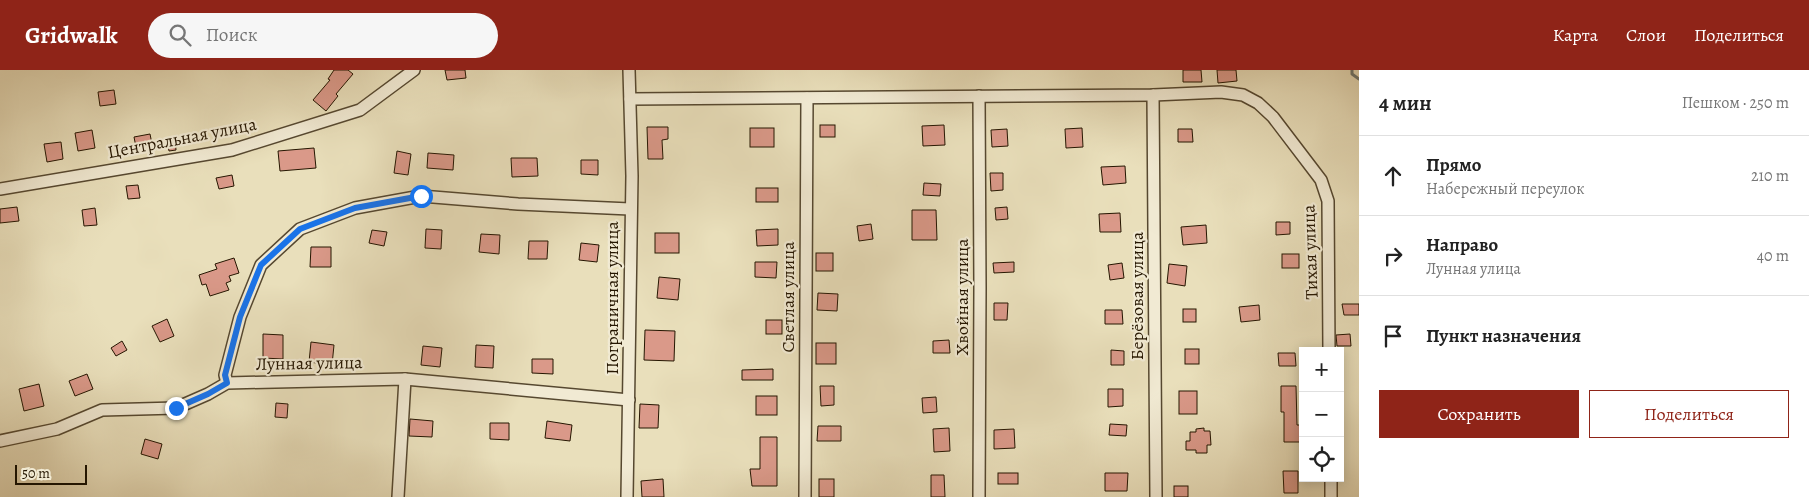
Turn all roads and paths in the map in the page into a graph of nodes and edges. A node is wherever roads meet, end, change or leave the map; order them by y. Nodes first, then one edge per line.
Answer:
1 (414, 70) edge
2 (629, 70) edge
3 (1153, 95) junction
4 (978, 96) junction
5 (807, 98) junction
6 (630, 99) junction
7 (0, 189) edge
8 (630, 209) junction
9 (1329, 347) edge
10 (405, 378) junction
11 (227, 383) junction
12 (629, 400) junction
13 (0, 441) edge
14 (1331, 482) edge
15 (398, 497) edge
16 (627, 497) edge
17 (805, 497) edge
18 (978, 497) edge
19 (1156, 497) edge
20 (1331, 497) edge

1 - 7 street, Центральная улица
2 - 6 street, Пограничная улица
3 - 4 street, Тихая улица
3 - 9 street, Тихая улица
3 - 19 street, Берёзовая улица
4 - 5 street, Тихая улица
4 - 18 street, Хвойная улица
5 - 6 street, Тихая улица
5 - 17 street, Светлая улица
6 - 8 street, Пограничная улица
8 - 11 street
8 - 12 street, Пограничная улица
10 - 11 street, Лунная улица
10 - 12 street, Лунная улица
10 - 15 street
11 - 13 street, Лунная улица
12 - 16 street, Пограничная улица
14 - 20 street

